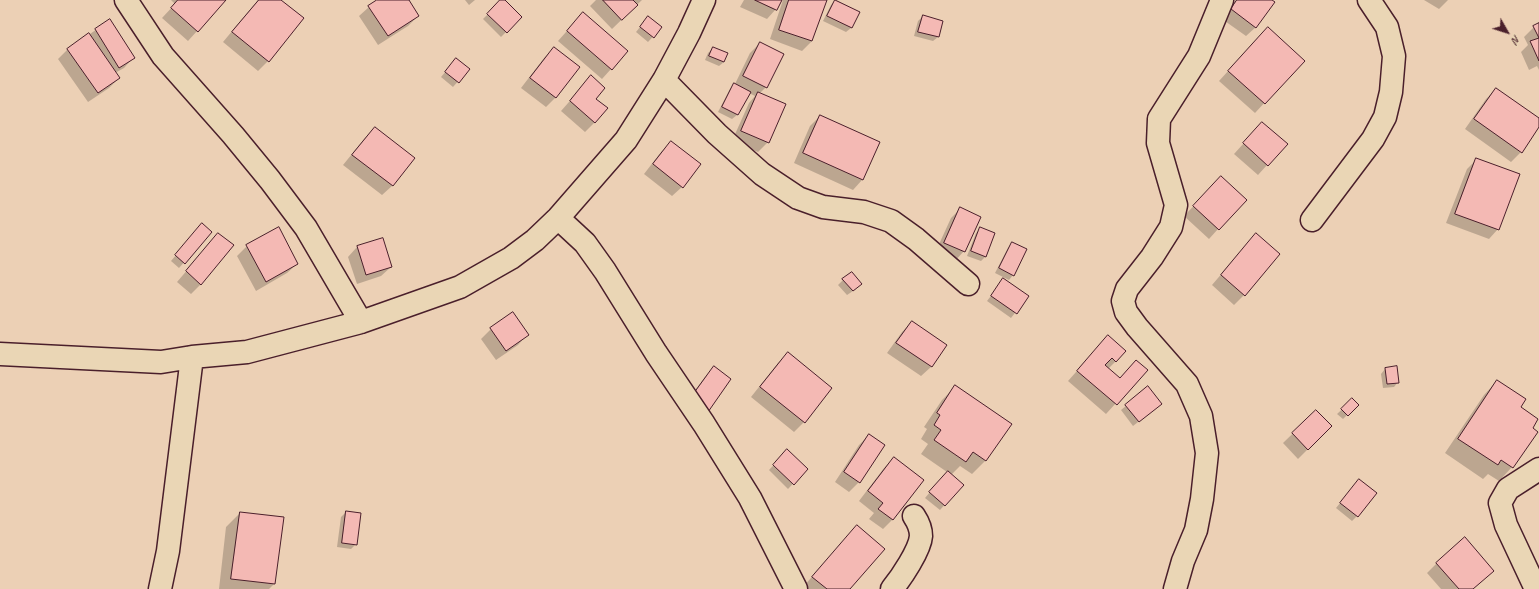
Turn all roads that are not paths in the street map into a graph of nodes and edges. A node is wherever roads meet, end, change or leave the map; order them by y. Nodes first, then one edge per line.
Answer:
1 (126, 0) edge
2 (704, 0) edge
3 (1222, 0) edge
4 (1369, 0) edge
5 (664, 80) junction
6 (558, 218) junction
7 (1312, 220) dead end
8 (968, 284) dead end
9 (361, 322) junction
10 (0, 354) edge
11 (192, 357) junction
12 (1539, 469) edge
13 (914, 516) dead end
14 (160, 589) edge
15 (796, 589) edge
16 (892, 589) edge
17 (1175, 589) edge
18 (1536, 589) edge

1 - 9 street
2 - 5 street
3 - 17 street
4 - 7 street
5 - 6 street
5 - 8 street
6 - 9 street
6 - 15 street
9 - 11 street
10 - 11 street
11 - 14 street
12 - 18 street
13 - 16 street

